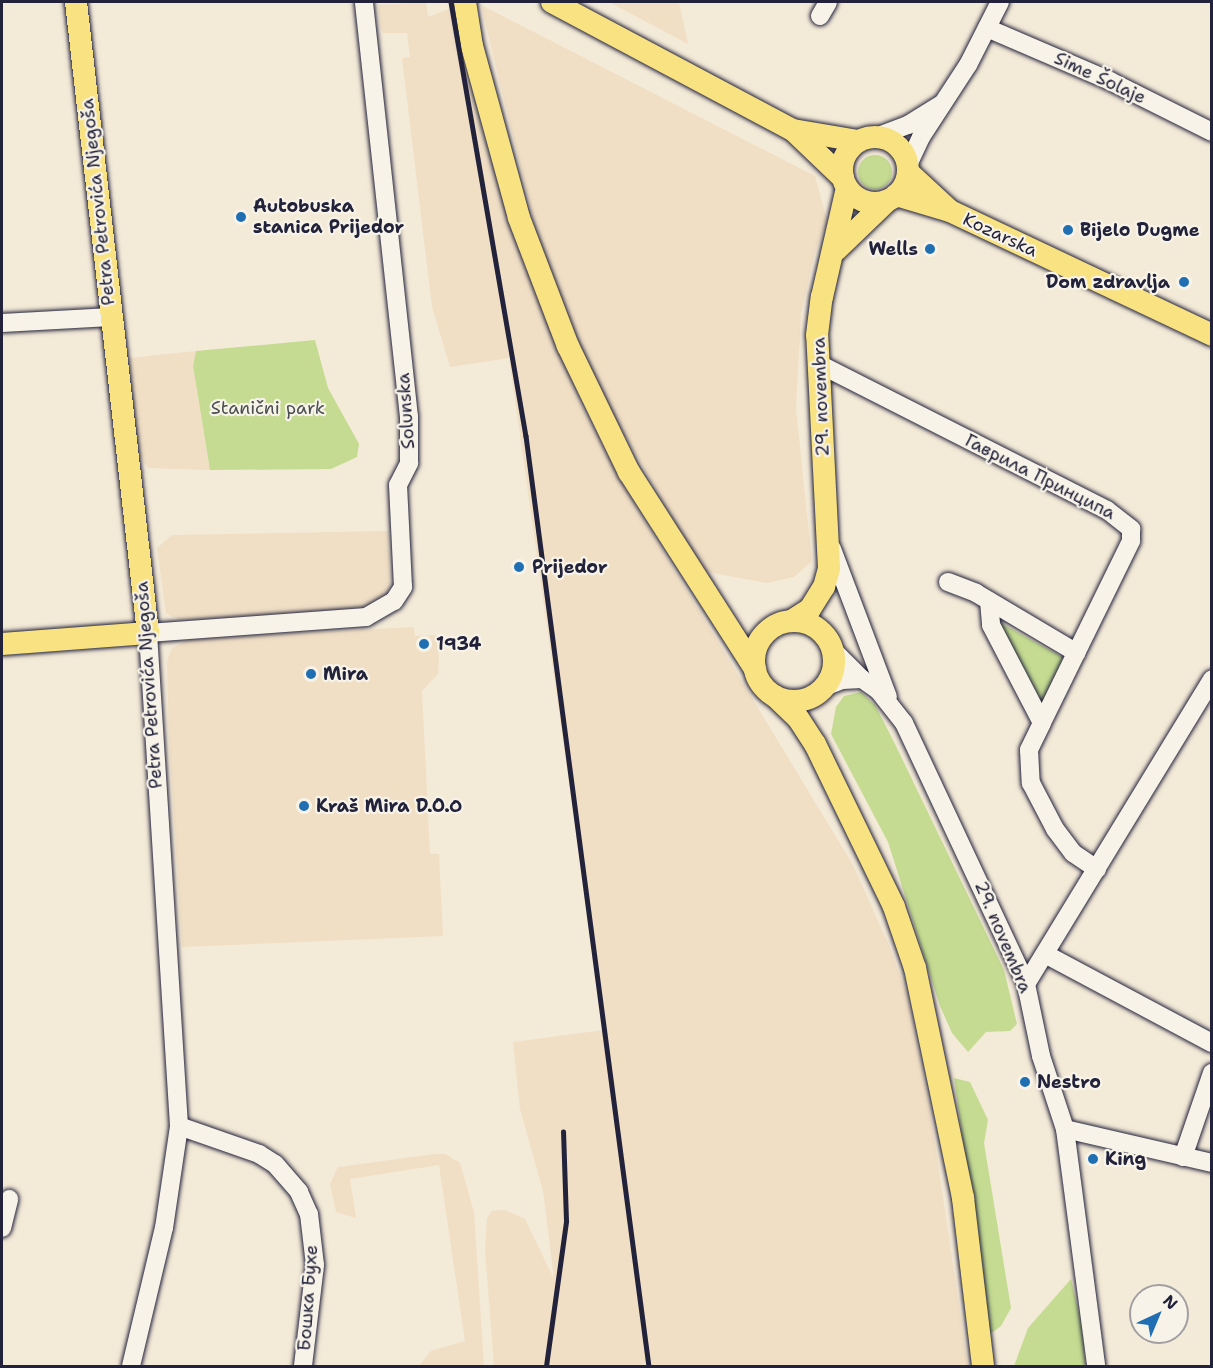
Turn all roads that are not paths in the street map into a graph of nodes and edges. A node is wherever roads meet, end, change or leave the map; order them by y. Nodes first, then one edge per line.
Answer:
1 (76, 2) edge
2 (364, 2) edge
3 (465, 2) edge
4 (552, 2) edge
5 (1000, 2) edge
6 (987, 28) junction
7 (944, 102) junction
8 (793, 130) junction
9 (1212, 132) edge
10 (869, 138) junction
11 (908, 169) junction
12 (845, 183) junction
13 (892, 198) junction
14 (950, 211) junction
15 (834, 251) junction
16 (111, 317) junction
17 (2, 323) edge
18 (1212, 335) edge
19 (819, 364) junction
20 (830, 545) junction
21 (948, 582) dead end
22 (824, 587) junction
23 (989, 601) junction
24 (719, 612) junction
25 (794, 620) junction
26 (769, 629) junction
27 (148, 633) junction
28 (2, 644) edge
29 (830, 644) junction
30 (1077, 653) junction
31 (755, 669) junction
32 (862, 679) junction
33 (1212, 679) edge
34 (819, 692) junction
35 (776, 697) junction
36 (890, 702) junction
37 (1042, 723) junction
38 (815, 744) junction
39 (1097, 869) junction
40 (1045, 954) junction
41 (1026, 984) junction
42 (1212, 1043) edge
43 (1212, 1073) edge
44 (179, 1126) junction
45 (1065, 1129) junction
46 (1183, 1157) junction
47 (1212, 1163) edge
48 (9, 1199) dead end
49 (2, 1228) edge
50 (131, 1366) edge
51 (303, 1366) edge
52 (983, 1366) edge
53 (1096, 1366) edge

1 - 16 main road, Petra Petrovića Njegoša
2 - 27 street, Solunska
3 - 24 main road
4 - 8 main road
5 - 6 street
6 - 7 street
6 - 9 street, Sime Šolaje
7 - 10 street
7 - 11 street
8 - 10 main road
8 - 12 main road
10 - 11 main road
10 - 12 main road
11 - 13 main road
11 - 14 main road
12 - 13 main road
12 - 15 main road, 29. novembra
13 - 14 main road
13 - 15 main road
14 - 18 main road, Kozarska
15 - 19 main road, 29. novembra
16 - 17 street
16 - 27 main road, Petra Petrovića Njegoša
19 - 20 main road, 29. novembra
19 - 30 street, Гаврила Принципа
20 - 22 main road, 29. novembra
20 - 36 street, 29. novembra
21 - 23 street
22 - 25 main road, 29. novembra
22 - 29 main road, 29. novembra
23 - 30 street
23 - 37 street
24 - 26 main road
24 - 31 main road
25 - 26 main road
25 - 29 main road
26 - 31 main road
27 - 28 main road
27 - 44 street, Petra Petrovića Njegoša
29 - 32 street, 29. novembra
29 - 34 main road
30 - 37 street, Гаврила Принципа
31 - 35 main road
32 - 34 street
32 - 36 street, 29. novembra
33 - 39 street
34 - 35 main road
34 - 38 main road
35 - 38 main road
36 - 41 street, 29. novembra
37 - 39 street, Гаврила Принципа
38 - 52 main road
39 - 40 street
40 - 41 street
40 - 42 street
41 - 45 street, 29. novembra
43 - 46 street
44 - 50 street, Petra Petrovića Njegoša
44 - 51 street, Бошка Бухе
45 - 46 street
45 - 53 street, 29. novembra
46 - 47 street
48 - 49 street

